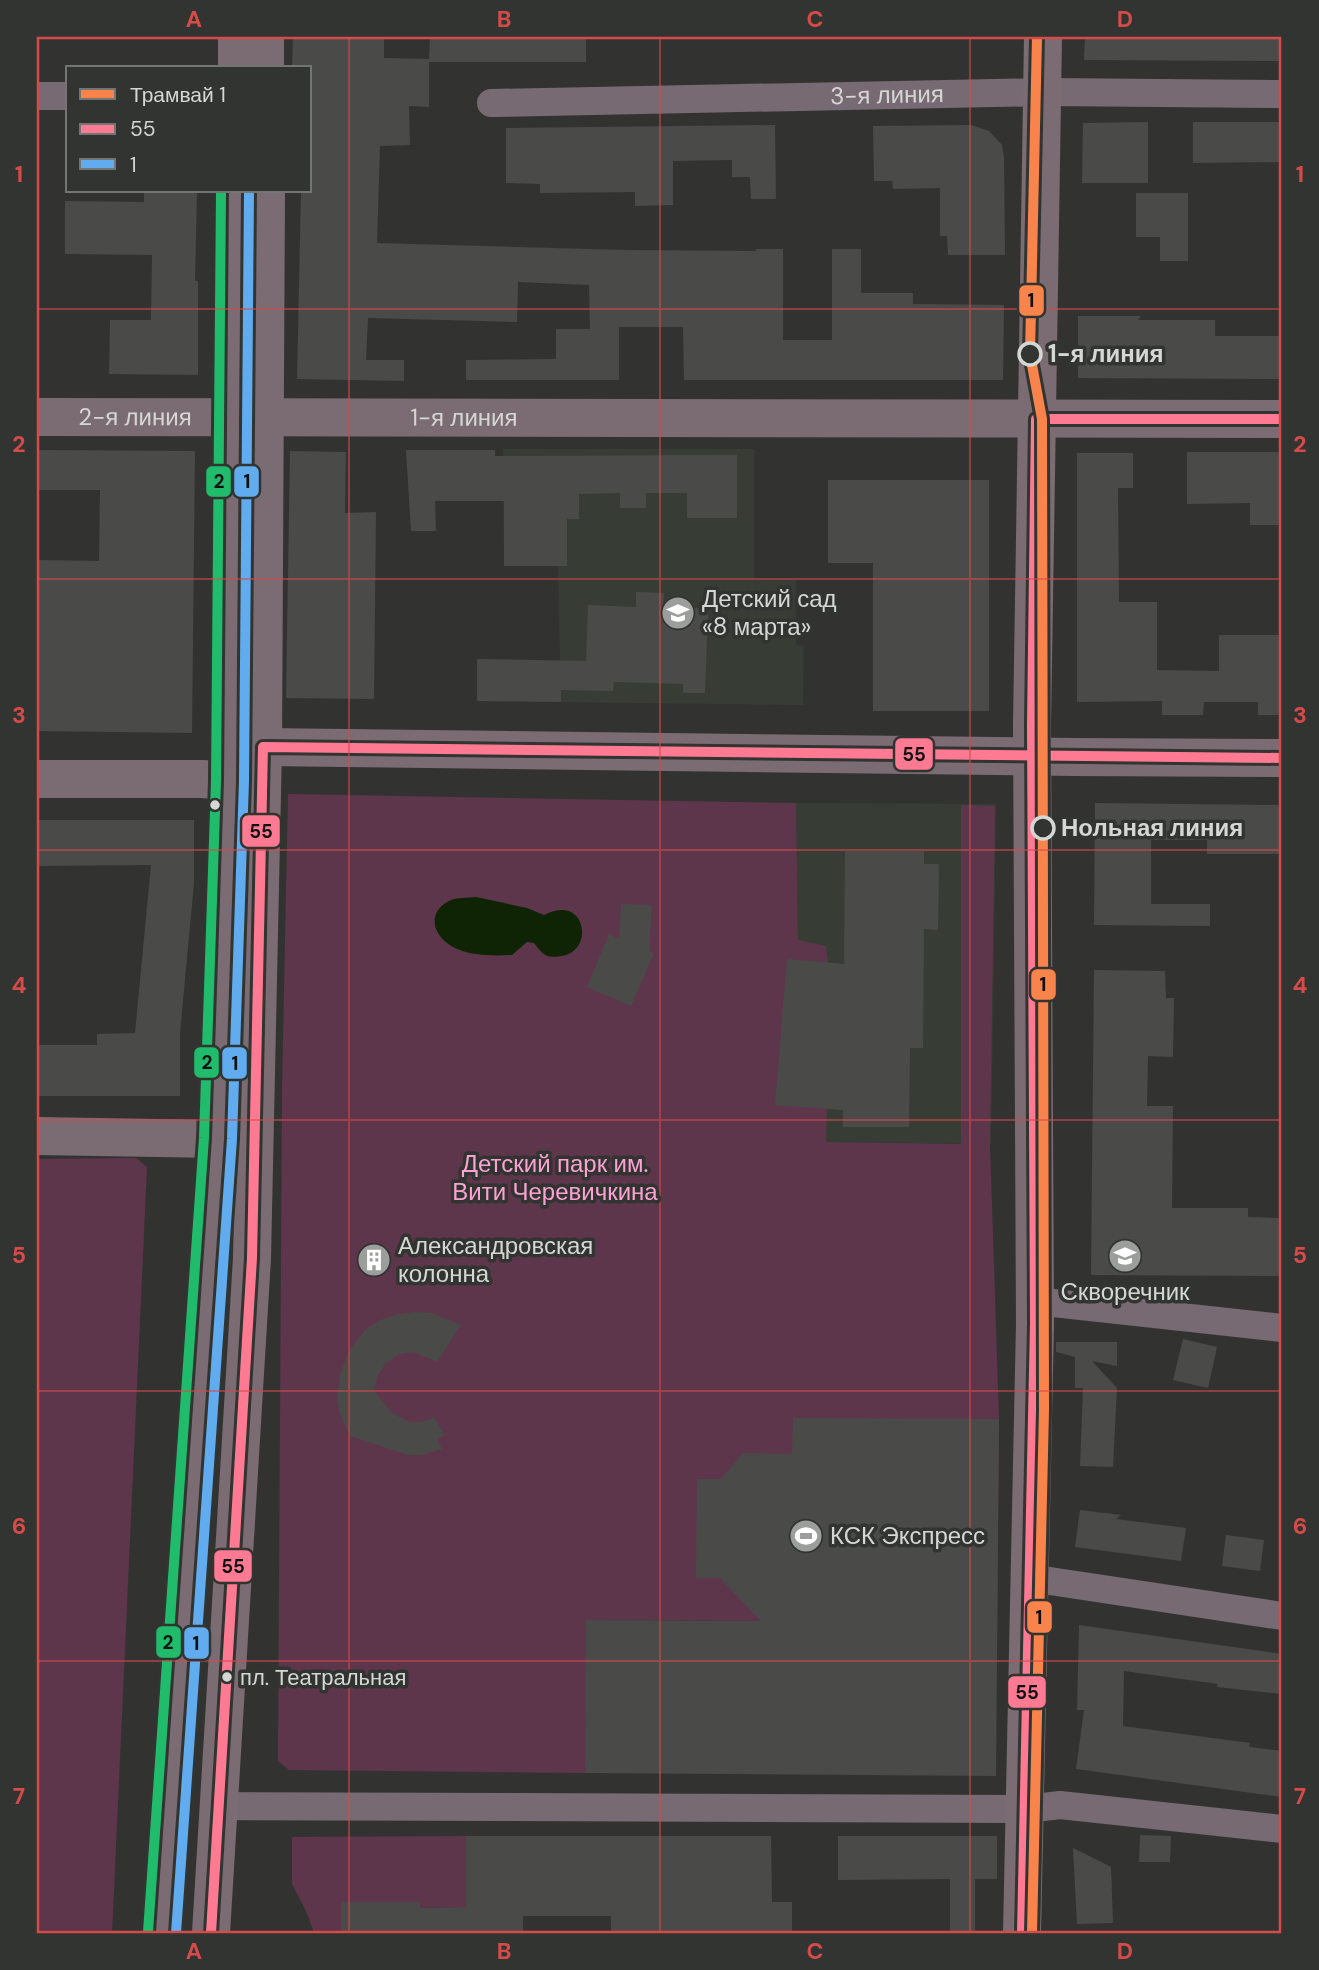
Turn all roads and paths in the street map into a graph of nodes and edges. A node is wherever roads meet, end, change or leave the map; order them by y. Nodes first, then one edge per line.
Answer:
1 (237, 37) edge
2 (265, 37) edge
3 (1043, 37) edge
4 (237, 66) edge
5 (265, 66) edge
6 (1043, 93) junction
7 (1282, 94) edge
8 (37, 96) edge
9 (66, 96) edge
10 (491, 103) dead end
11 (235, 192) edge
12 (266, 192) edge
13 (37, 417) edge
14 (250, 417) junction
15 (1036, 419) junction
16 (1282, 419) edge
17 (263, 747) junction
18 (1033, 756) junction
19 (1282, 758) edge
20 (37, 779) edge
21 (230, 781) junction
22 (37, 1136) edge
23 (218, 1139) junction
24 (1035, 1301) junction
25 (1282, 1328) edge
26 (194, 1479) junction
27 (240, 1484) junction
28 (1030, 1578) junction
29 (1282, 1616) edge
30 (220, 1806) junction
31 (1026, 1809) junction
32 (1282, 1829) edge
33 (216, 1869) junction
34 (162, 1933) edge
35 (211, 1933) edge
36 (223, 1933) edge
37 (1022, 1933) edge

1 - 4 main road
2 - 5 main road
3 - 6 main road
6 - 7 street, 3-я линия
6 - 10 street, 3-я линия
6 - 15 main road
8 - 9 street
11 - 14 main road
12 - 14 main road
13 - 14 main road, 2-я линия
14 - 15 main road, 1-я линия
14 - 17 main road
14 - 21 main road
15 - 16 main road, 1-я линия
15 - 18 main road
17 - 18 main road
17 - 21 main road
17 - 27 main road
18 - 19 main road
18 - 24 main road
20 - 21 main road
21 - 23 main road
22 - 23 main road
23 - 26 main road
24 - 25 street
24 - 28 main road
26 - 27 main road
26 - 34 main road
27 - 30 main road
28 - 29 street
28 - 31 main road
30 - 31 street
30 - 33 main road
31 - 32 street
31 - 37 main road
33 - 35 main road
33 - 36 street

